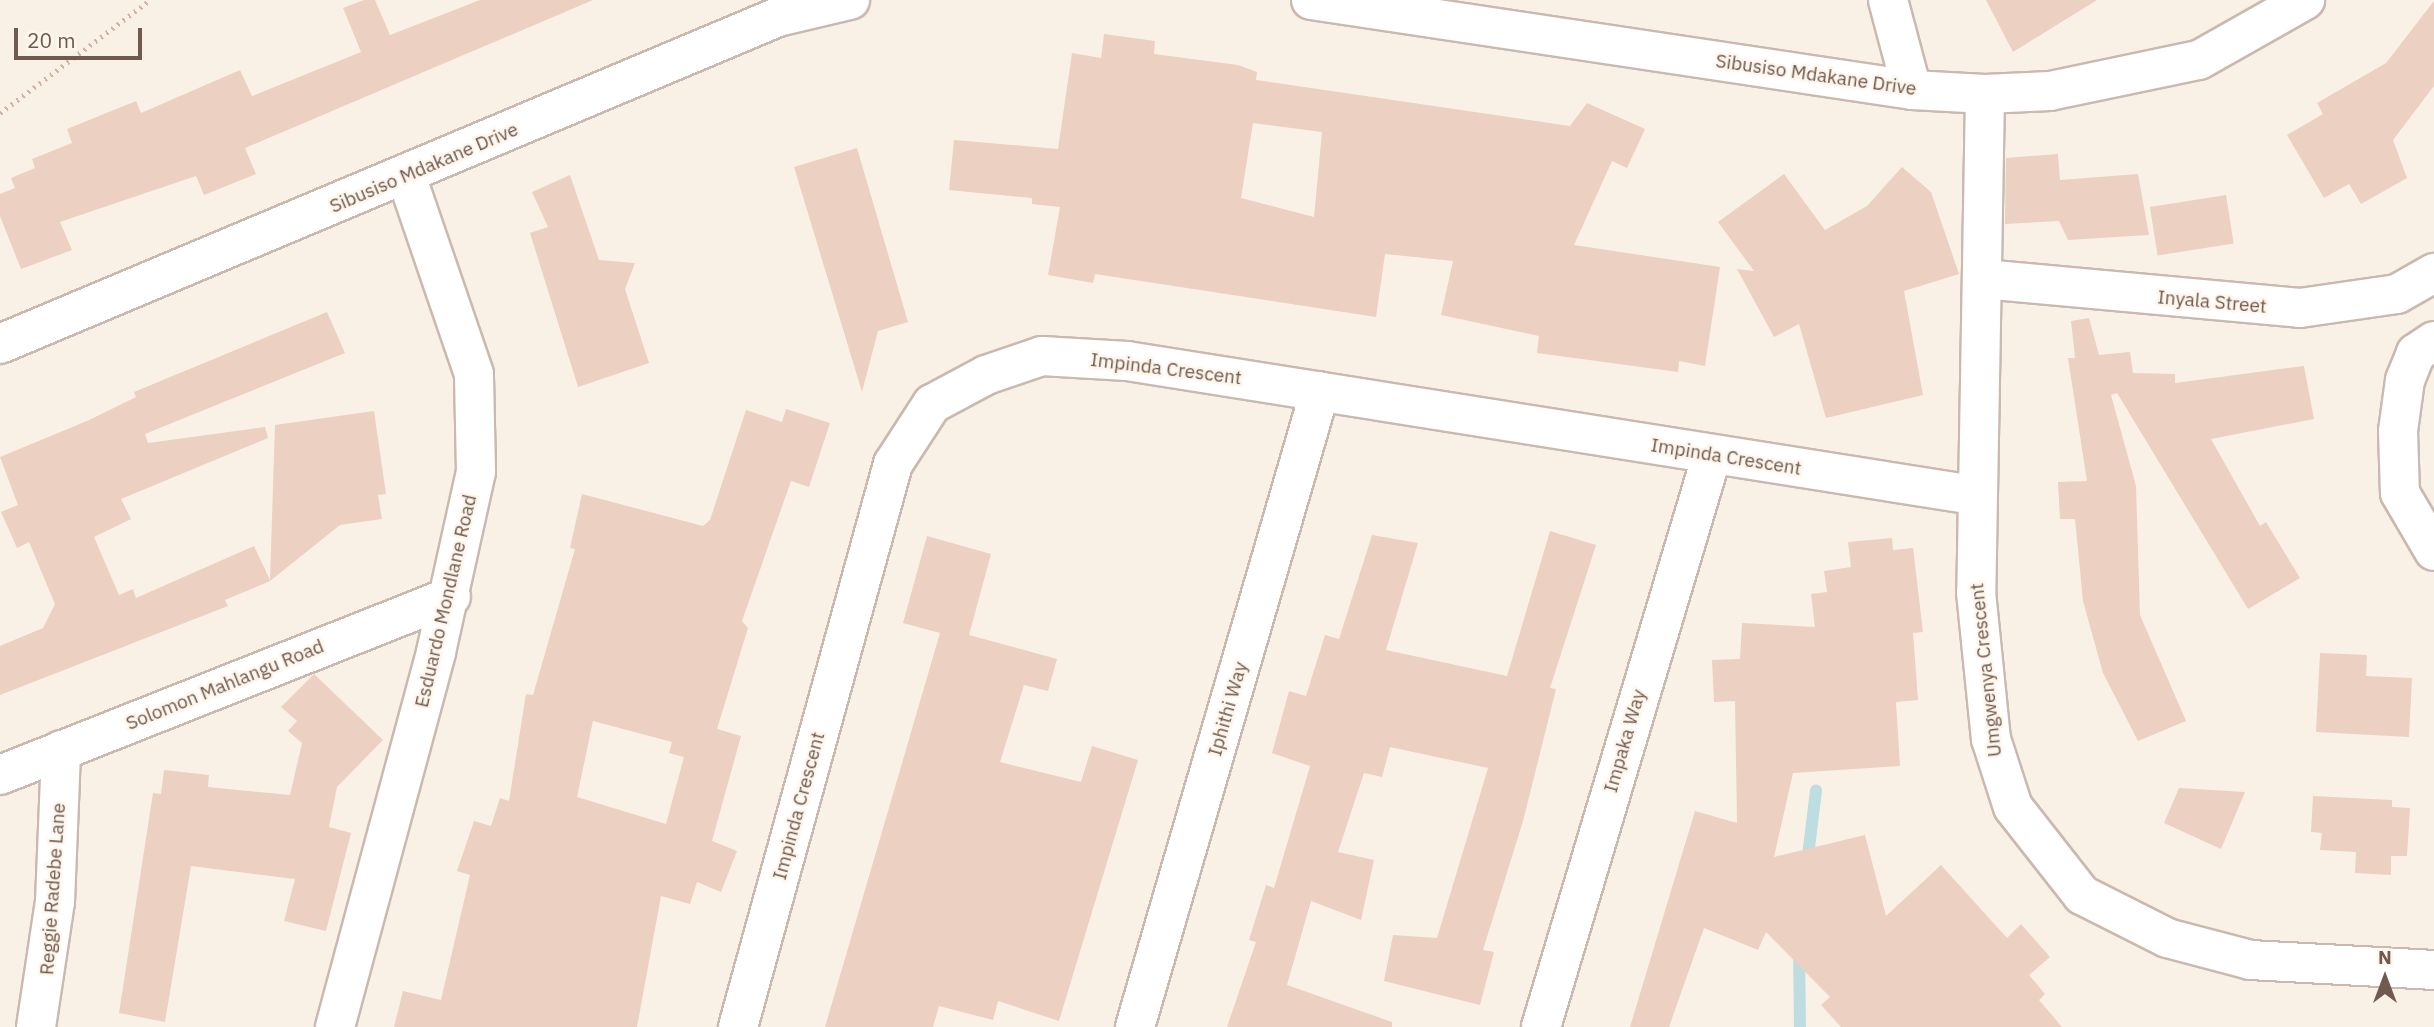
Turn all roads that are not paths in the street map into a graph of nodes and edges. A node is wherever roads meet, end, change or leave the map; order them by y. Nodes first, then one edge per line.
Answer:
1 (850, 0) edge
2 (1311, 0) edge
3 (1888, 0) edge
4 (2305, 0) edge
5 (1912, 90) junction
6 (1985, 94) junction
7 (406, 176) junction
8 (2434, 273) edge
9 (1983, 279) junction
10 (2434, 341) edge
11 (0, 343) edge
12 (1320, 391) junction
13 (1712, 455) junction
14 (1973, 495) junction
15 (2434, 551) edge
16 (450, 596) junction
17 (61, 750) junction
18 (0, 775) edge
19 (2434, 970) edge
20 (36, 1027) edge
21 (335, 1027) edge
22 (738, 1027) edge
23 (1135, 1027) edge
24 (1541, 1027) edge

1 - 7 street, Sibusiso Mdakane Drive
2 - 5 street, Sibusiso Mdakane Drive
3 - 5 street
4 - 6 street, Sibusiso Mdakane Drive
5 - 6 street, Sibusiso Mdakane Drive
6 - 9 street, Umgwenya Crescent
7 - 11 street, Sibusiso Mdakane Drive
7 - 16 street, Esduardo Mondlane Road
8 - 9 street, Inyala Street
9 - 14 street, Umgwenya Crescent
10 - 15 street
12 - 13 street, Impinda Crescent
12 - 22 street, Impinda Crescent
12 - 23 street, Iphithi Way
13 - 14 street, Impinda Crescent
13 - 24 street, Impaka Way
14 - 19 street, Umgwenya Crescent
16 - 17 street, Solomon Mahlangu Road
16 - 21 street, Esduardo Mondlane Road
17 - 18 street, Solomon Mahlangu Road
17 - 20 street, Reggie Radebe Lane

